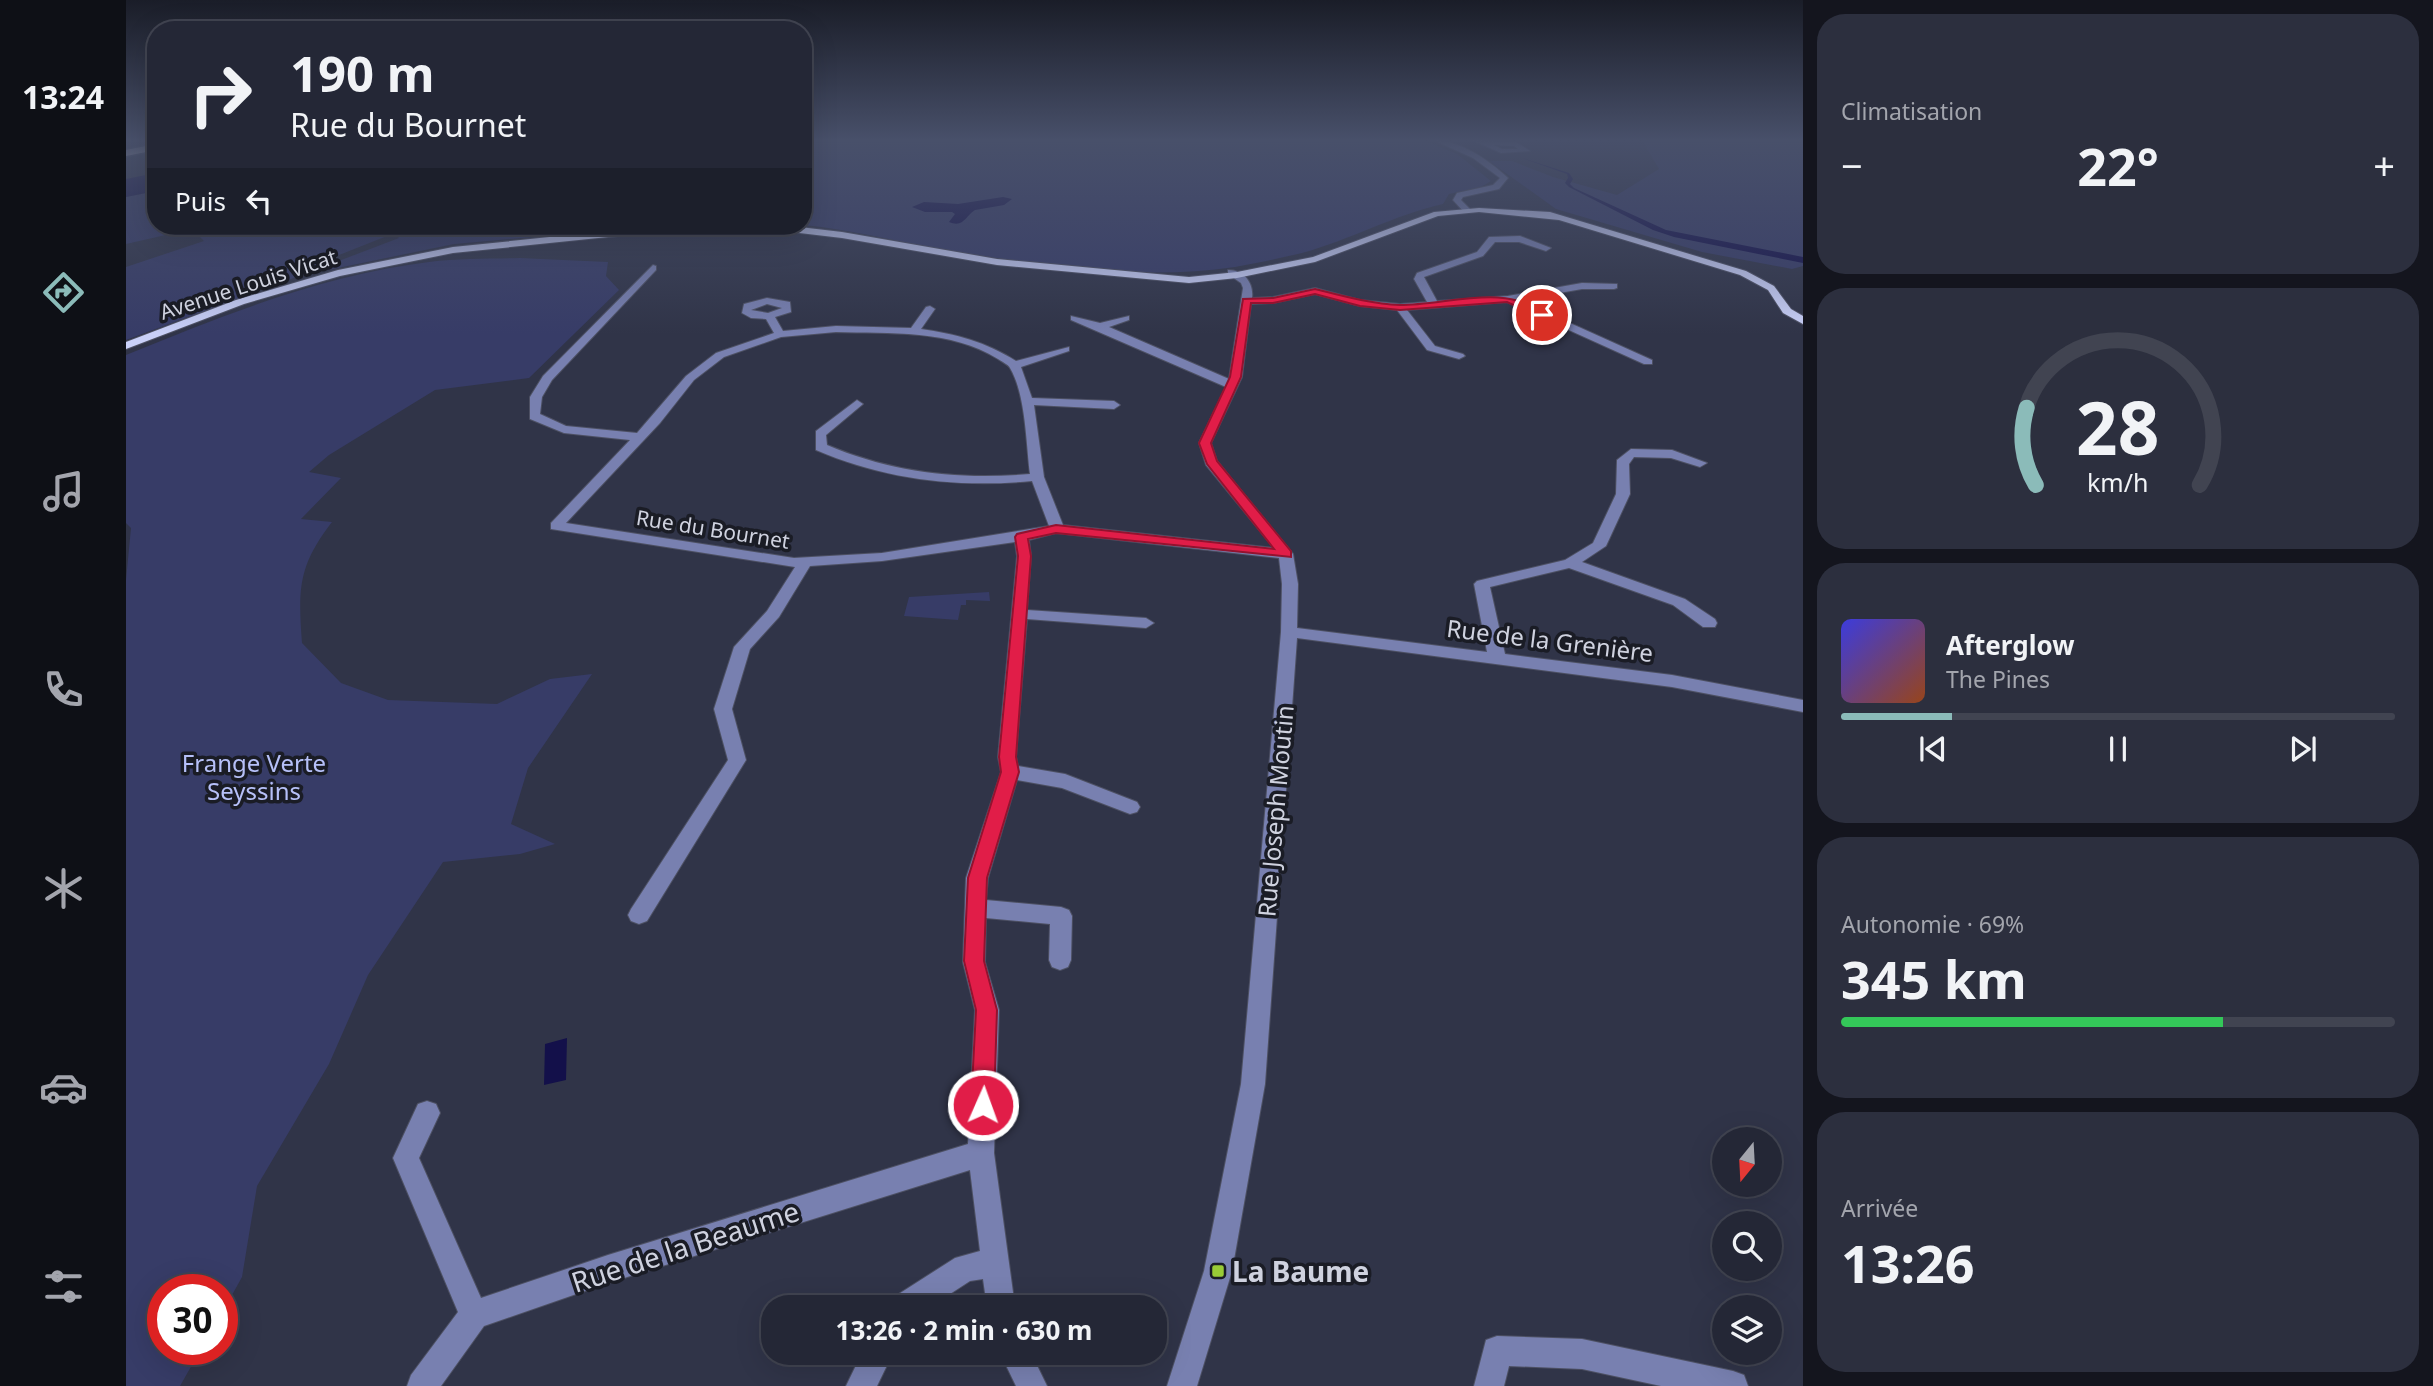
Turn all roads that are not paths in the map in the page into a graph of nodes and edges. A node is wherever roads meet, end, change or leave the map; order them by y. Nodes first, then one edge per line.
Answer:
1 (1461, 205) edge
2 (1464, 208) junction
3 (812, 231) edge
4 (604, 235) edge
5 (1546, 248) dead end
6 (653, 268) dead end
7 (1234, 273) junction
8 (1614, 286) dead end
9 (1508, 299) junction
10 (1247, 301) junction
11 (1434, 305) junction
12 (1400, 307) junction
13 (930, 309) dead end
14 (769, 316) dead end
15 (1075, 318) dead end
16 (1125, 318) dead end
17 (1803, 321) edge
18 (1100, 327) junction
19 (914, 331) junction
20 (780, 334) junction
21 (126, 346) edge
22 (1065, 349) dead end
23 (1459, 356) dead end
24 (1648, 362) dead end
25 (1015, 365) junction
26 (1232, 385) junction
27 (1027, 401) junction
28 (857, 404) dead end
29 (1114, 405) dead end
30 (639, 437) junction
31 (1700, 463) dead end
32 (1037, 477) junction
33 (1056, 529) junction
34 (1021, 537) junction
35 (1286, 554) junction
36 (805, 563) junction
37 (1570, 564) junction
38 (1021, 614) junction
39 (1146, 623) dead end
40 (1709, 623) dead end
41 (1289, 632) junction
42 (1497, 658) junction
43 (1803, 706) edge
44 (1010, 772) junction
45 (1130, 807) dead end
46 (975, 908) junction
47 (639, 915) dead end
48 (1060, 960) dead end
49 (428, 1113) dead end
50 (981, 1153) junction
51 (994, 1262) junction
52 (923, 1295) edge
53 (999, 1295) edge
54 (474, 1315) junction
55 (872, 1365) edge
56 (1021, 1365) edge
57 (422, 1386) edge
58 (861, 1386) edge
59 (1032, 1386) edge
60 (1182, 1386) edge
61 (1489, 1386) edge
62 (1732, 1386) edge

1 - 2 street
2 - 7 main road, Avenue Louis Vicat
2 - 17 main road, Avenue Louis Vicat
3 - 7 main road, Avenue Louis Vicat
4 - 21 main road, Avenue Louis Vicat
5 - 11 street
6 - 30 street
7 - 10 street
8 - 9 street
9 - 11 street
9 - 24 street
10 - 12 street
10 - 26 street
11 - 12 street
12 - 23 street
13 - 19 street
14 - 20 street
15 - 18 street
16 - 18 street
18 - 26 street
19 - 20 street
19 - 25 street
20 - 30 street
22 - 25 street
25 - 27 street
26 - 35 street
27 - 29 street
27 - 32 street
28 - 32 street
30 - 36 street, Rue du Bournet
31 - 37 street
32 - 33 street
33 - 34 street, Rue du Bournet
33 - 35 street, Rue du Bournet
34 - 36 street, Rue du Bournet
34 - 38 street
35 - 41 street, Rue Joseph Moutin
36 - 47 street
37 - 40 street
37 - 42 street
38 - 39 street
38 - 44 street
41 - 42 street, Rue de la Grenière
41 - 60 street, Rue Joseph Moutin
42 - 43 street, Rue de la Grenière
44 - 45 street
44 - 46 street
46 - 48 street
46 - 50 street
49 - 54 street
50 - 51 street
50 - 54 street, Rue de la Beaume
51 - 52 street
51 - 53 street
54 - 57 street
55 - 58 street
56 - 59 street
61 - 62 street

